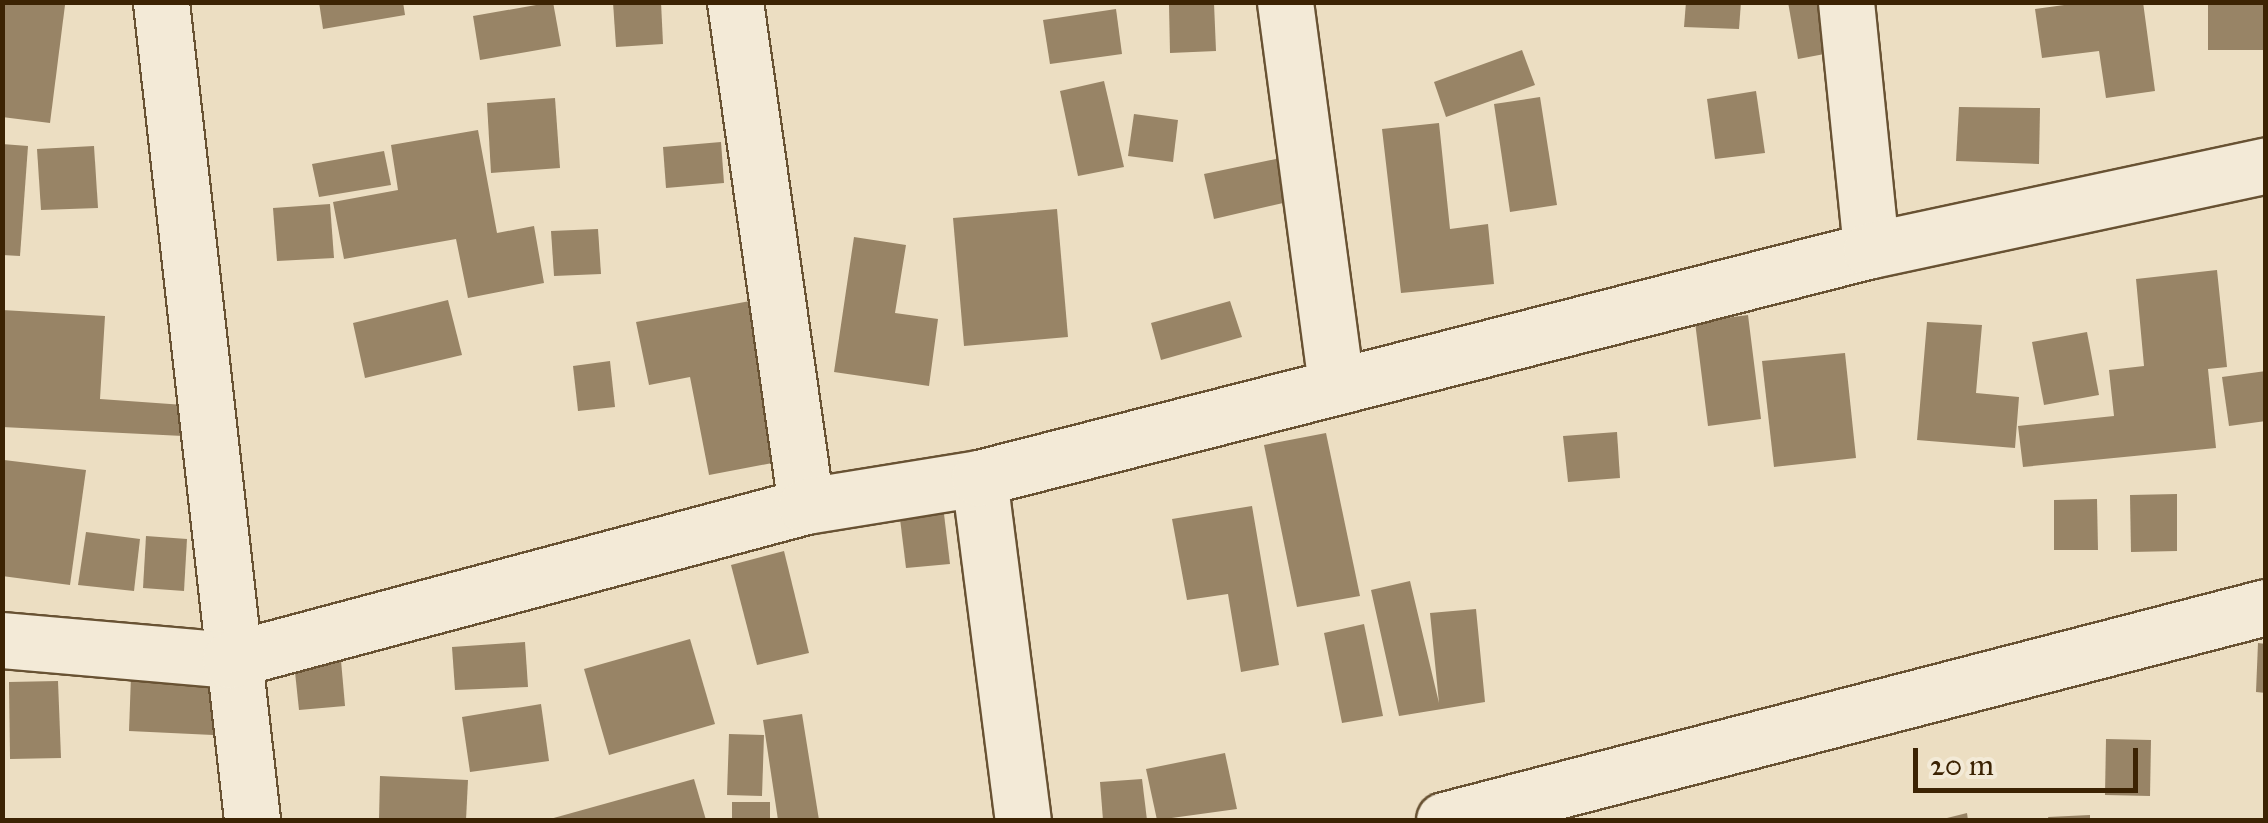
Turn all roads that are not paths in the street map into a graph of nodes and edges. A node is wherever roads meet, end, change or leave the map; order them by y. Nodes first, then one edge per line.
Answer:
1 (161, 2) edge
2 (735, 2) edge
3 (1285, 2) edge
4 (1846, 2) edge
5 (2266, 166) edge
6 (1871, 250) junction
7 (1336, 385) junction
8 (979, 478) junction
9 (806, 506) junction
10 (2266, 607) edge
11 (2, 640) edge
12 (230, 660) junction
13 (252, 820) edge
14 (1023, 820) edge
15 (1444, 820) edge

1 - 12 street
2 - 9 street
3 - 7 street
4 - 6 street
5 - 6 street
6 - 7 street
7 - 8 street
8 - 9 street
8 - 14 street
9 - 12 street
10 - 15 street
11 - 12 street
12 - 13 street

